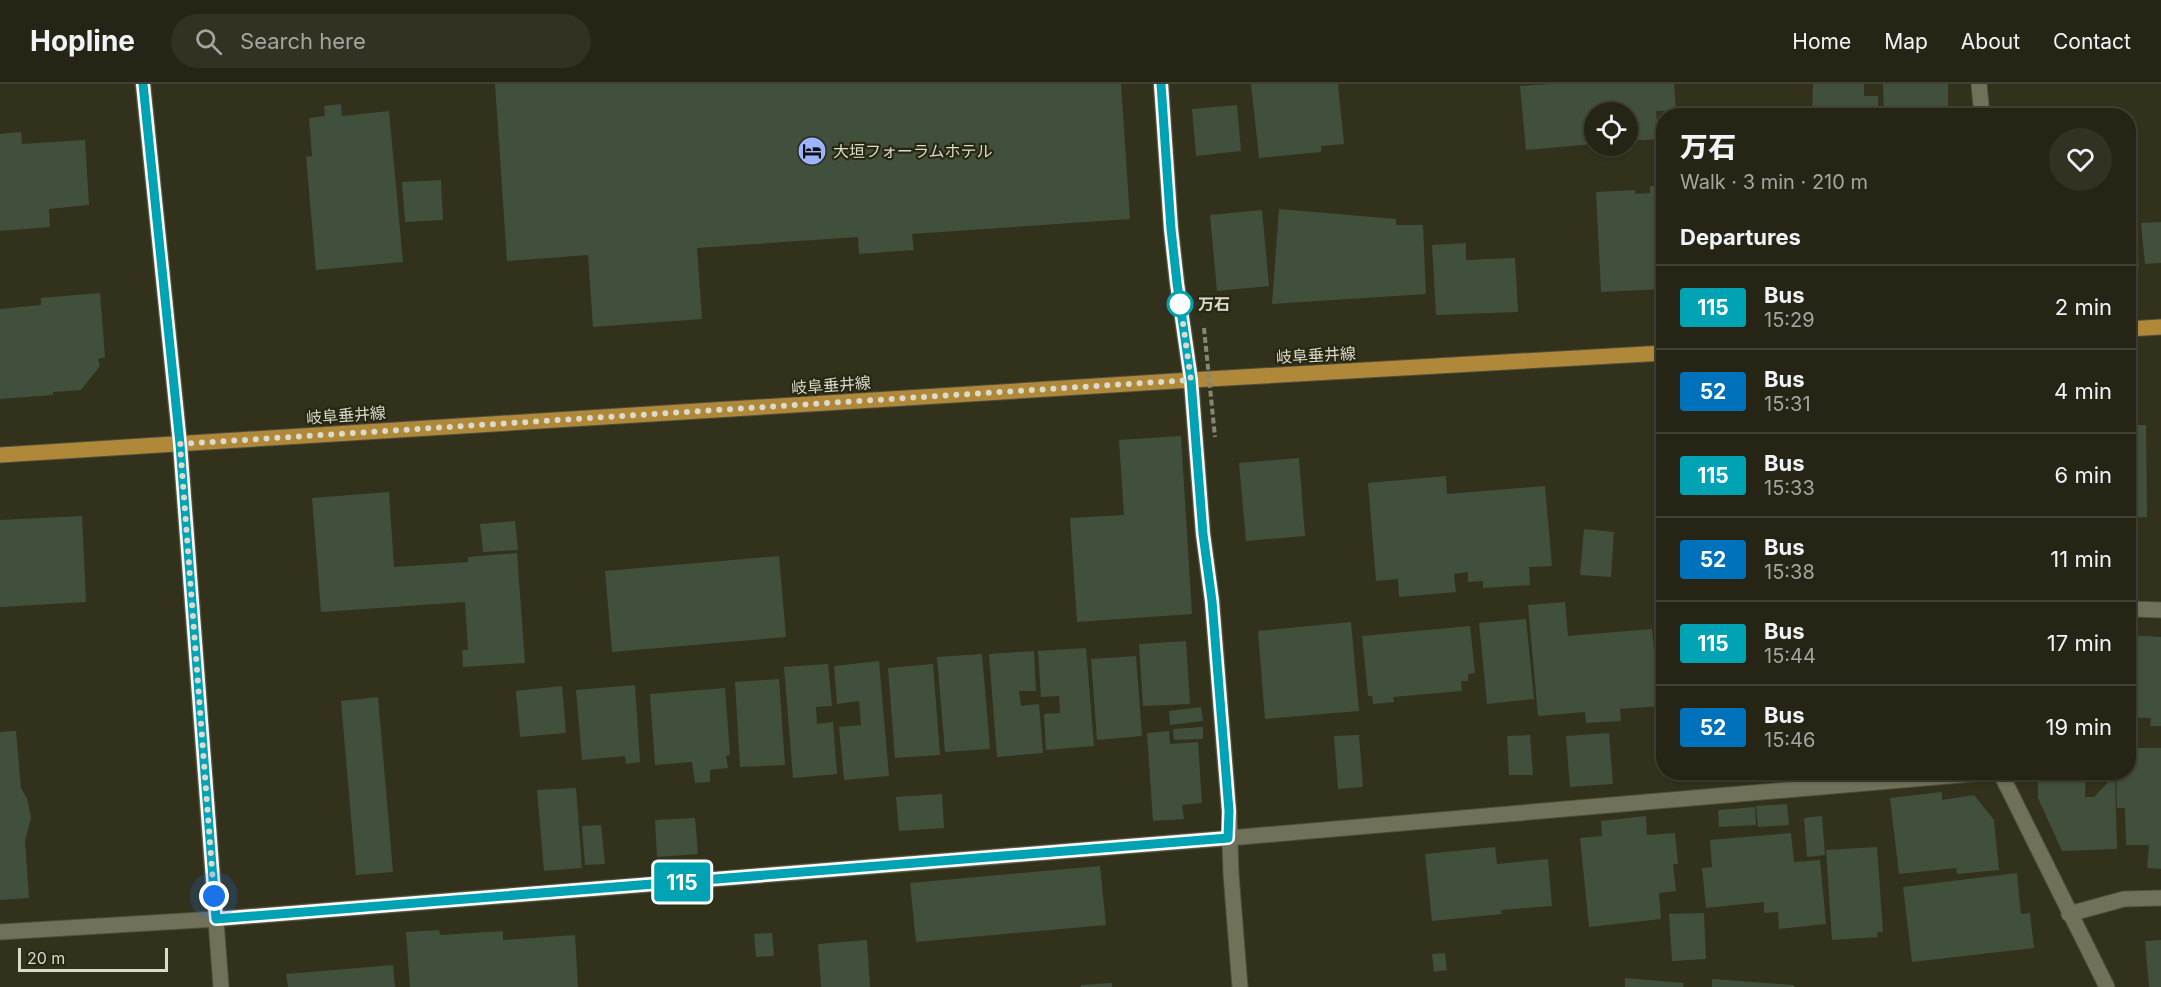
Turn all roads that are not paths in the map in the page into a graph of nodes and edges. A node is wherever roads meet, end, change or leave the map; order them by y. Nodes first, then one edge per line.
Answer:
1 (143, 84) edge
2 (1161, 84) edge
3 (1979, 84) edge
4 (1981, 108) edge
5 (2161, 327) edge
6 (2136, 329) edge
7 (1656, 353) edge
8 (1191, 380) junction
9 (180, 444) junction
10 (0, 455) edge
11 (2136, 609) edge
12 (2161, 610) edge
13 (1902, 780) edge
14 (2004, 780) edge
15 (1228, 838) junction
16 (2161, 898) edge
17 (2069, 914) junction
18 (216, 919) junction
19 (0, 932) edge
20 (220, 987) edge
21 (1240, 987) edge
22 (2107, 987) edge

1 - 9 street
2 - 8 street
3 - 4 street
5 - 6 main road
7 - 8 main road, 岐阜垂井線
8 - 9 main road, 岐阜垂井線
8 - 15 street
9 - 10 main road, 岐阜垂井線
9 - 18 street
11 - 12 street
13 - 15 street
14 - 17 street
15 - 18 street
15 - 21 street
16 - 17 street
17 - 22 street
18 - 19 street
18 - 20 street

